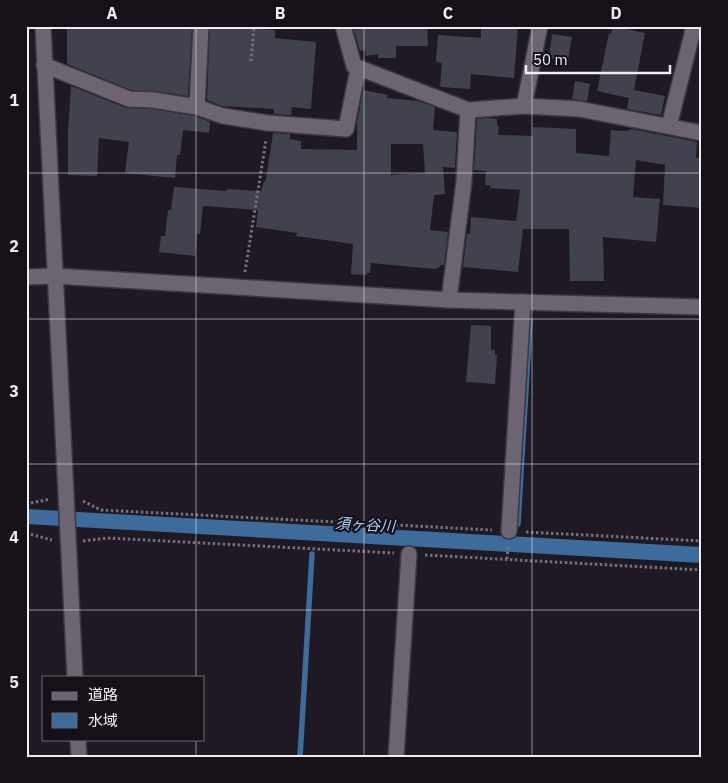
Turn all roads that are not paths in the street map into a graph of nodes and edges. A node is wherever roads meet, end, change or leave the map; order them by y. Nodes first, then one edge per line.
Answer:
1 (42, 26) edge
2 (201, 26) edge
3 (343, 26) edge
4 (540, 26) edge
5 (694, 26) edge
6 (44, 65) junction
7 (358, 69) junction
8 (524, 106) junction
9 (196, 107) junction
10 (468, 110) junction
11 (668, 126) junction
12 (702, 133) edge
13 (55, 276) junction
14 (26, 277) edge
15 (449, 300) junction
16 (523, 302) junction
17 (702, 307) edge
18 (509, 531) road end
19 (409, 554) road end
20 (75, 676) edge
21 (78, 740) edge
22 (79, 757) edge
23 (396, 757) edge

1 - 6 street
2 - 9 street
3 - 7 street
4 - 8 street
5 - 11 street
6 - 9 street
6 - 13 street
7 - 9 street
7 - 10 street
8 - 10 street
8 - 11 street
10 - 15 street
11 - 12 street
13 - 14 street
13 - 15 street
13 - 20 street
15 - 16 street
16 - 17 street
16 - 18 street
19 - 23 street
21 - 22 street

